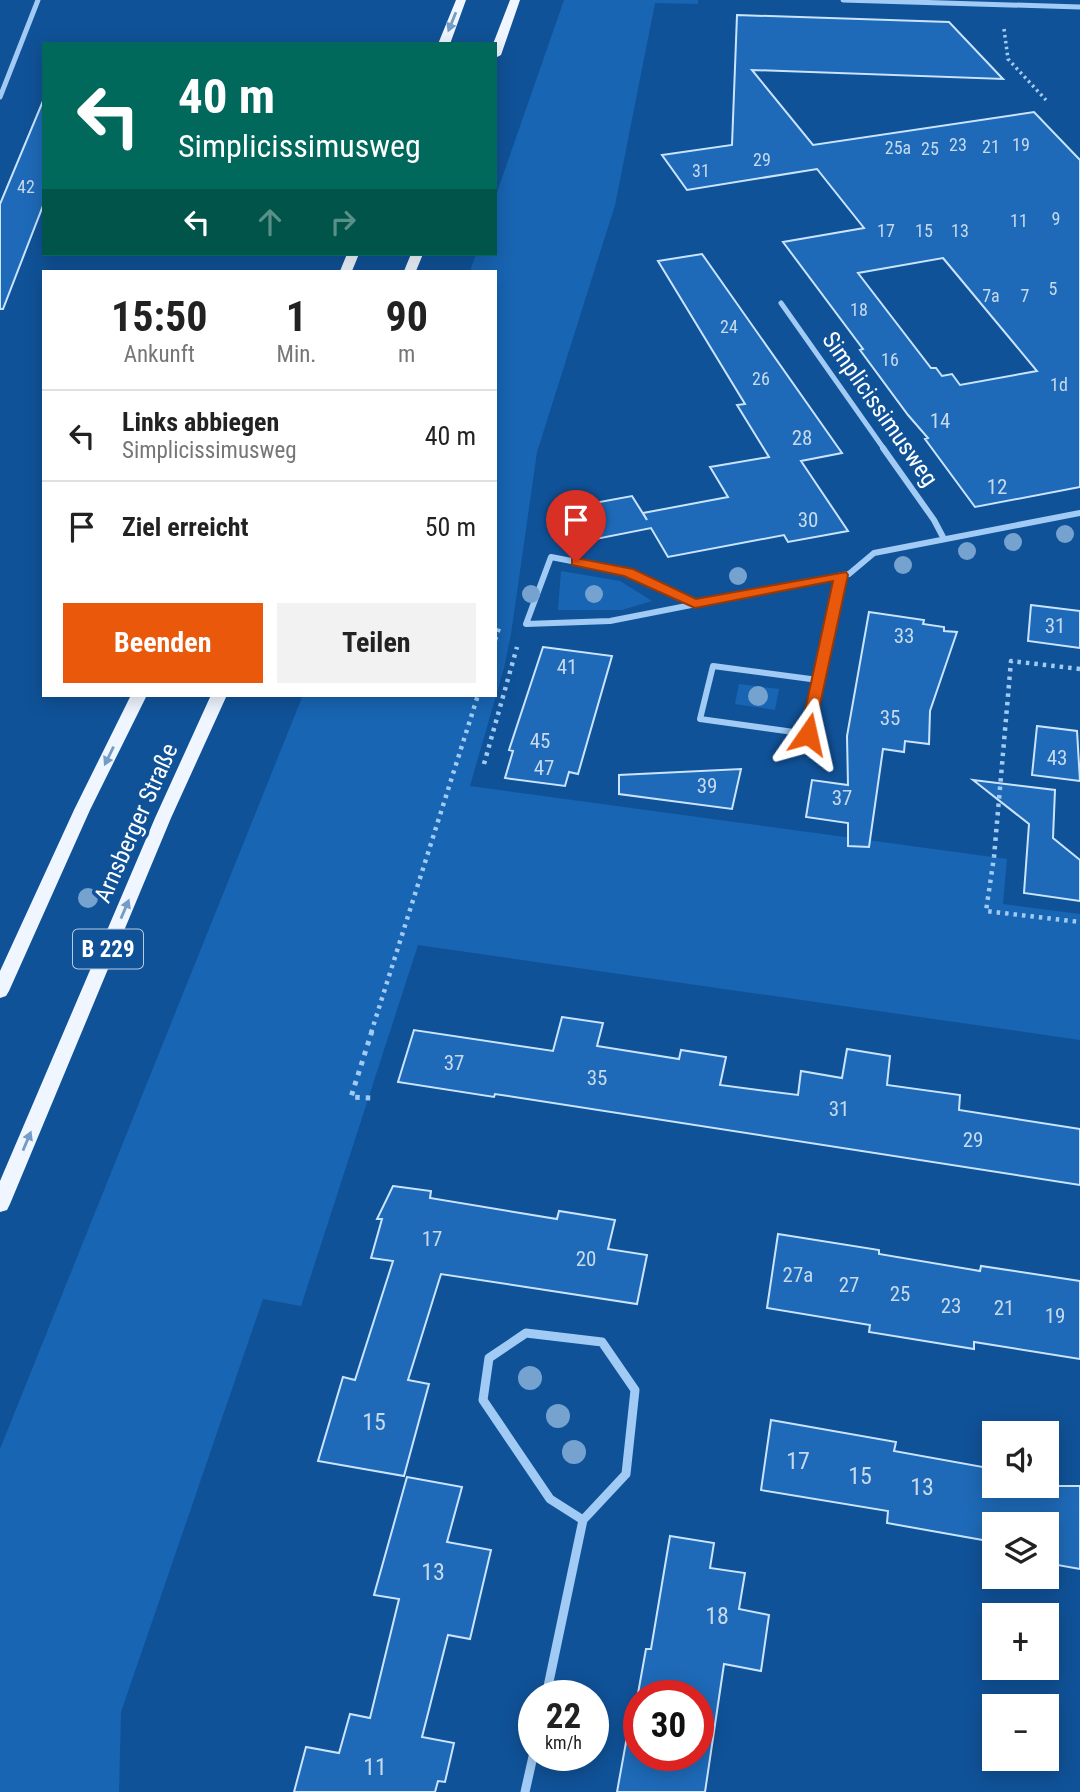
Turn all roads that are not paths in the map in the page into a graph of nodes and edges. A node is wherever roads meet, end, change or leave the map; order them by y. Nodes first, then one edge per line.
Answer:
1 (38, 0) edge
2 (461, 0) edge
3 (515, 0) edge
4 (843, 0) edge
5 (1036, 2) edge
6 (1080, 7) edge
7 (445, 42) edge
8 (497, 50) edge
9 (0, 97) edge
10 (781, 303) dead end
11 (1080, 513) edge
12 (944, 539) junction
13 (841, 575) junction
14 (695, 604) junction
15 (818, 680) junction
16 (138, 697) edge
17 (218, 697) edge
18 (0, 991) edge
19 (0, 1204) edge
20 (583, 1521) junction
21 (549, 1680) edge
22 (530, 1771) edge
23 (525, 1792) edge

1 - 9 street
2 -> 7 main road
3 - 8 main road
4 - 5 street
5 - 6 street
10 - 12 street, Simplicissimusweg
11 - 12 street
12 - 13 street
13 - 14 street
13 - 15 street
14 - 14 street
15 - 15 street
16 -> 18 main road, Arnsberger Straße
19 -> 17 main road, Arnsberger Straße / B 229
20 - 20 street
20 - 21 street
22 - 23 street

